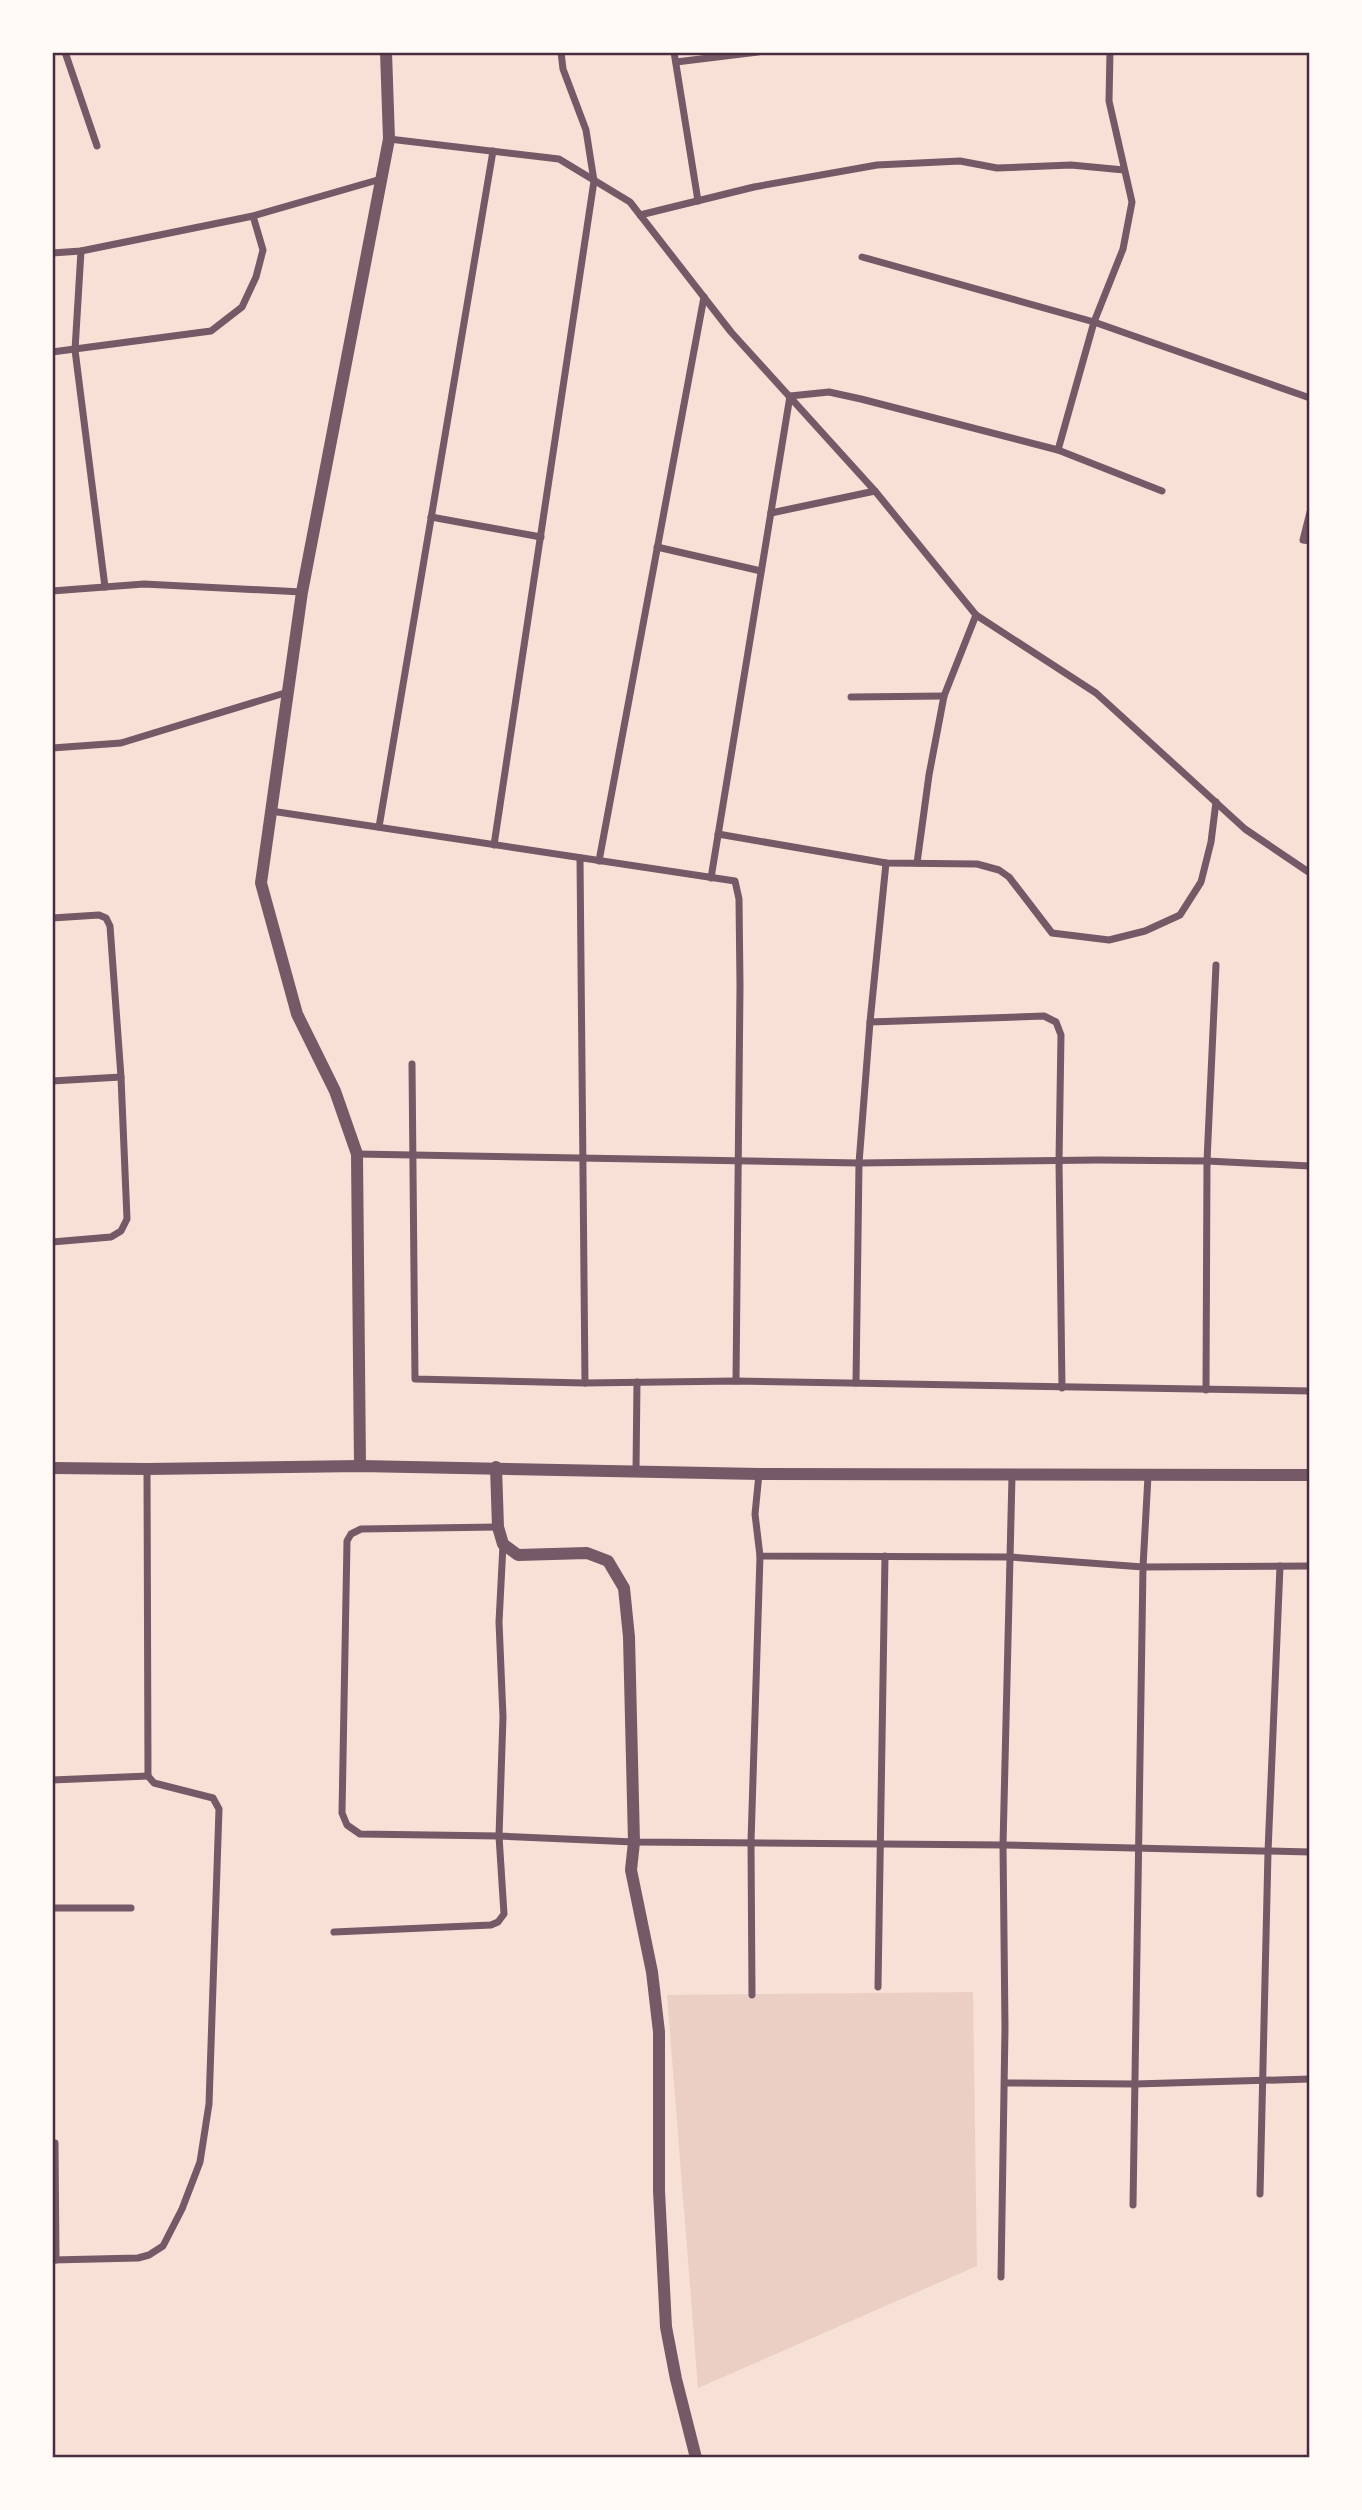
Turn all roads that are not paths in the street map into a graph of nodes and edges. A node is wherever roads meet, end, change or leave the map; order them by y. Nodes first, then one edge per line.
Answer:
1 (65, 52) edge
2 (386, 52) edge
3 (561, 52) edge
4 (674, 52) edge
5 (758, 52) edge
6 (1110, 52) edge
7 (676, 62) junction
8 (389, 139) junction
9 (97, 146) dead end
10 (493, 151) junction
11 (1124, 170) junction
12 (381, 179) junction
13 (594, 181) junction
14 (698, 201) junction
15 (640, 215) junction
16 (253, 216) junction
17 (81, 251) junction
18 (52, 253) edge
19 (862, 257) dead end
20 (704, 296) junction
21 (1094, 321) junction
22 (75, 350) junction
23 (52, 352) edge
24 (790, 396) junction
25 (1310, 398) edge
26 (1058, 450) junction
27 (875, 491) junction
28 (1162, 491) dead end
29 (1310, 512) edge
30 (771, 513) junction
31 (431, 517) junction
32 (541, 537) junction
33 (1310, 541) edge
34 (657, 547) junction
35 (761, 572) junction
36 (105, 587) junction
37 (52, 591) edge
38 (302, 592) junction
39 (976, 615) junction
40 (288, 692) junction
41 (944, 696) junction
42 (851, 697) dead end
43 (52, 748) edge
44 (1216, 802) junction
45 (271, 811) junction
46 (379, 827) junction
47 (718, 834) junction
48 (494, 845) junction
49 (580, 858) junction
50 (599, 861) junction
51 (886, 863) junction
52 (917, 863) junction
53 (1310, 873) edge
54 (711, 878) junction
55 (52, 918) edge
56 (1216, 965) dead end
57 (870, 1023) junction
58 (412, 1064) dead end
59 (121, 1077) junction
60 (52, 1081) edge
61 (357, 1154) junction
62 (415, 1157) junction
63 (583, 1158) junction
64 (739, 1160) junction
65 (1059, 1161) junction
66 (1207, 1161) junction
67 (859, 1163) junction
68 (1310, 1166) edge
69 (52, 1242) edge
70 (736, 1381) junction
71 (636, 1382) junction
72 (585, 1383) junction
73 (856, 1383) junction
74 (1062, 1388) junction
75 (1206, 1390) junction
76 (1310, 1391) edge
77 (360, 1466) junction
78 (496, 1467) junction
79 (52, 1468) edge
80 (147, 1469) junction
81 (636, 1471) junction
82 (759, 1474) junction
83 (1310, 1475) edge
84 (1012, 1476) junction
85 (1148, 1476) junction
86 (498, 1527) junction
87 (503, 1545) junction
88 (760, 1556) junction
89 (886, 1556) junction
90 (1010, 1557) junction
91 (1280, 1566) junction
92 (1310, 1566) edge
93 (1143, 1567) junction
94 (148, 1776) junction
95 (52, 1780) edge
96 (499, 1836) junction
97 (634, 1842) junction
98 (751, 1842) junction
99 (880, 1845) junction
100 (1003, 1845) junction
101 (1139, 1848) junction
102 (1268, 1852) junction
103 (1310, 1852) edge
104 (52, 1908) edge
105 (131, 1908) dead end
106 (334, 1932) dead end
107 (878, 1987) dead end
108 (752, 1995) dead end
109 (1264, 2078) junction
110 (1310, 2078) edge
111 (1004, 2083) junction
112 (1135, 2084) junction
113 (55, 2143) dead end
114 (1260, 2194) dead end
115 (1133, 2205) dead end
116 (54, 2260) edge
117 (1001, 2277) dead end
118 (696, 2458) edge

1 - 9 street
2 - 8 street
3 - 13 street
4 - 7 street
5 - 7 street
6 - 11 street
7 - 14 street
8 - 10 street
8 - 12 street
10 - 13 street
10 - 31 street
11 - 14 street
11 - 21 street
12 - 16 street
12 - 38 street
13 - 15 street
13 - 32 street
14 - 15 street
15 - 20 street
16 - 17 street
16 - 22 street
17 - 18 street
17 - 22 street
19 - 21 street
20 - 24 street
20 - 34 street
21 - 25 street
21 - 26 street
22 - 23 street
22 - 36 street
24 - 26 street
24 - 27 street
24 - 30 street
26 - 28 street
27 - 30 street
27 - 39 street
29 - 33 street
30 - 35 street
31 - 32 street
31 - 46 street
32 - 48 street
34 - 35 street
34 - 50 street
35 - 47 street
36 - 37 street
36 - 38 street
38 - 40 street
39 - 41 street
39 - 44 street
40 - 43 street
40 - 45 street
41 - 42 street
41 - 52 street
44 - 52 street
44 - 53 street
45 - 46 street
45 - 61 street
46 - 48 street
47 - 51 street
47 - 54 street
48 - 49 street
49 - 50 street
49 - 63 street
50 - 54 street
51 - 52 street
51 - 57 street
54 - 64 street
55 - 59 street
56 - 66 street
57 - 65 street
57 - 67 street
58 - 62 street
59 - 60 street
59 - 69 street
61 - 62 street
61 - 77 street
62 - 63 street
62 - 72 street
63 - 64 street
63 - 72 street
64 - 67 street
64 - 70 street
65 - 66 street
65 - 67 street
65 - 74 street
66 - 68 street
66 - 75 street
67 - 73 street
70 - 71 street
70 - 73 street
71 - 72 street
71 - 81 street
73 - 74 street
74 - 75 street
75 - 76 street
77 - 78 street
77 - 80 street
78 - 81 street
78 - 86 street
79 - 80 street
80 - 94 street
81 - 82 street
82 - 84 street
82 - 88 street
83 - 85 street
84 - 85 street
84 - 90 street
85 - 93 street
86 - 87 street
86 - 96 street
87 - 96 street
87 - 97 street
88 - 89 street
88 - 98 street
89 - 90 street
89 - 99 street
90 - 93 street
90 - 100 street
91 - 92 street
91 - 93 street
91 - 102 street
93 - 101 street
94 - 95 street
94 - 116 street
96 - 97 street
96 - 106 street
97 - 98 street
97 - 118 street
98 - 99 street
98 - 108 street
99 - 100 street
99 - 107 street
100 - 101 street
100 - 111 street
101 - 102 street
101 - 112 street
102 - 103 street
102 - 109 street
104 - 105 street
109 - 110 street
109 - 112 street
109 - 114 street
111 - 112 street
111 - 117 street
112 - 115 street
113 - 116 street

